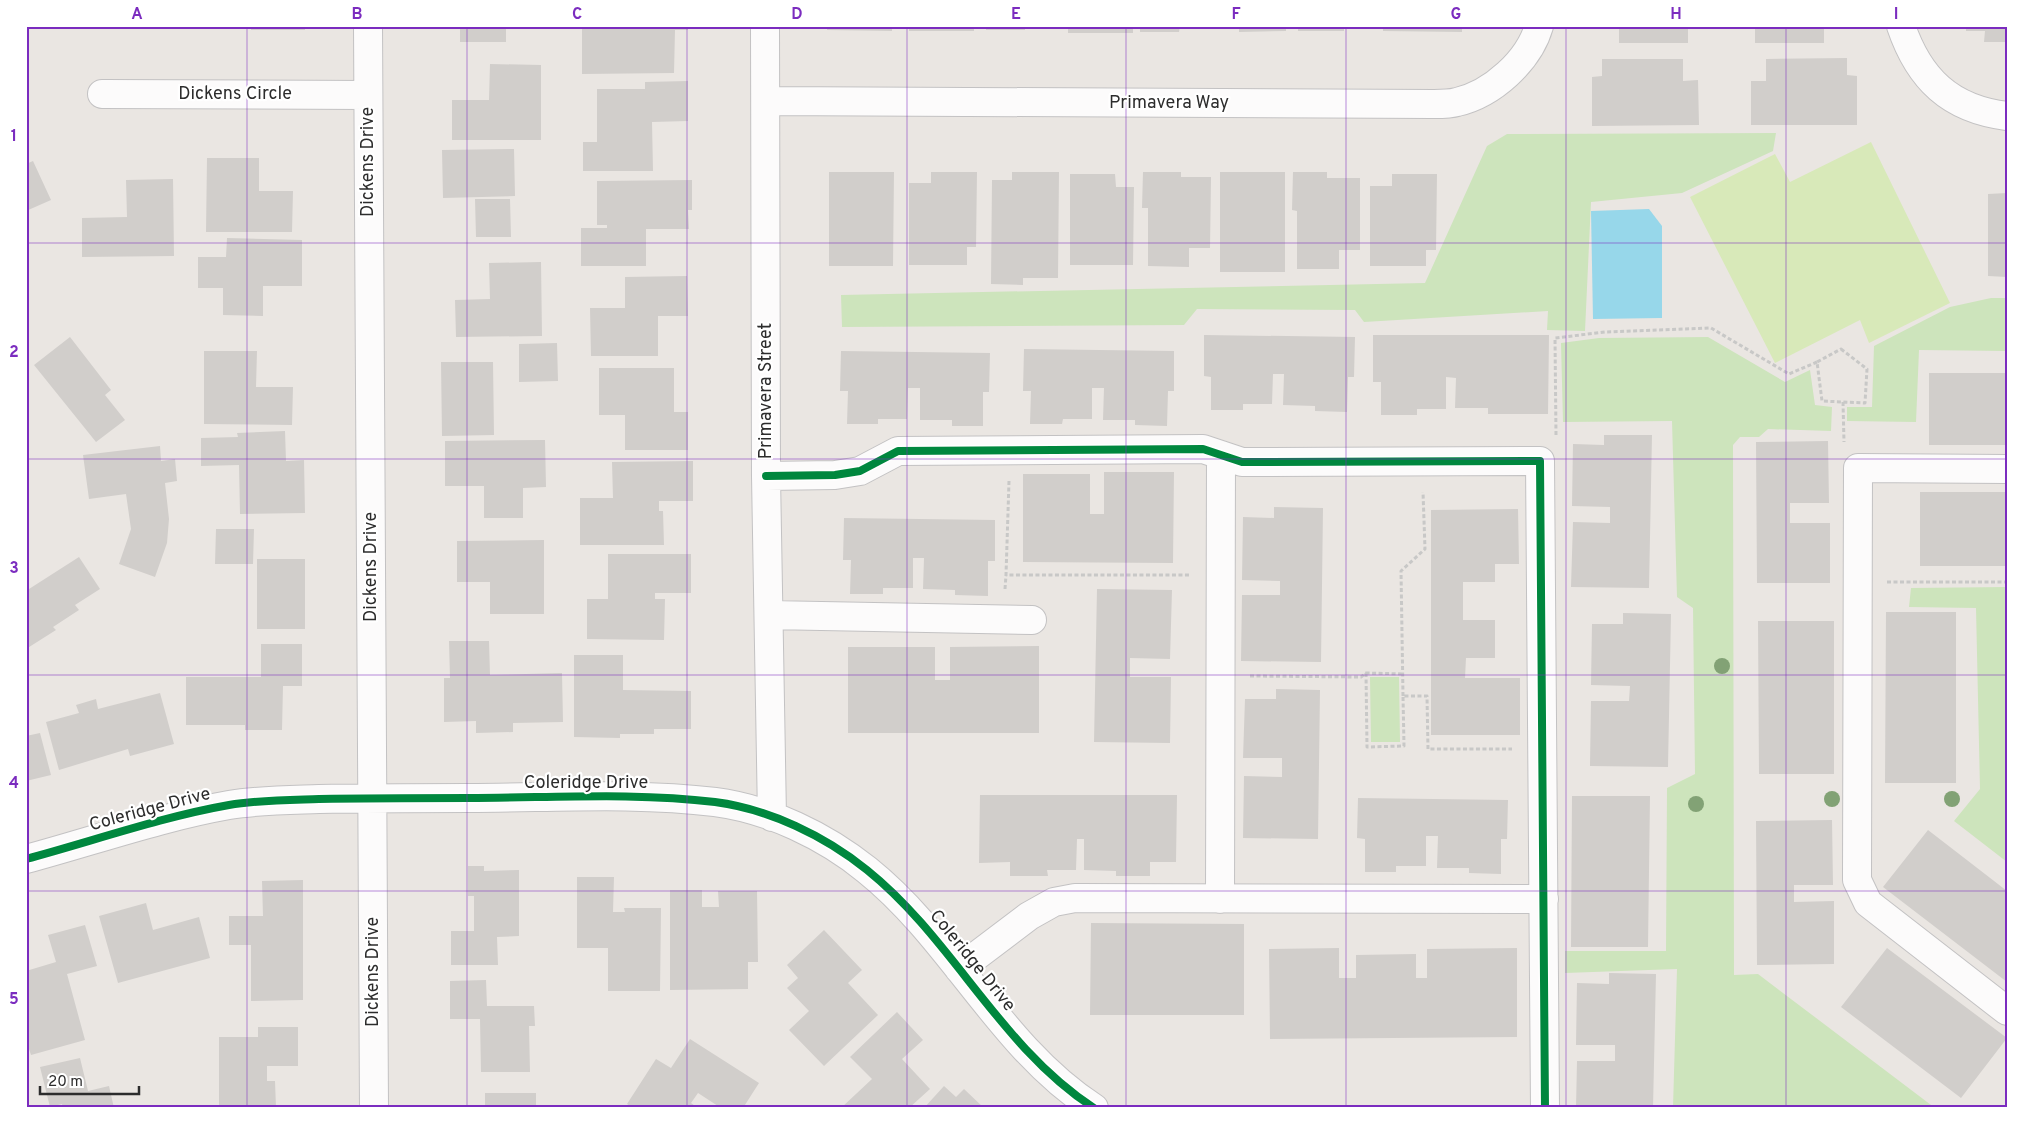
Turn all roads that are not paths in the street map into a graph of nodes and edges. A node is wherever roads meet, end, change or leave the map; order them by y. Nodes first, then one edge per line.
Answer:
1 (368, 26) edge
2 (765, 26) edge
3 (1539, 26) edge
4 (1902, 26) edge
5 (102, 94) dead end
6 (367, 95) junction
7 (766, 101) junction
8 (2007, 116) edge
9 (1221, 455) junction
10 (2007, 469) edge
11 (766, 476) junction
12 (769, 615) junction
13 (1032, 620) dead end
14 (372, 798) junction
15 (772, 817) junction
16 (26, 859) edge
17 (1220, 899) junction
18 (1544, 899) junction
19 (959, 969) junction
20 (2007, 1011) edge
21 (374, 1108) edge
22 (1094, 1108) edge
23 (1545, 1108) edge

1 - 6 street, Dickens Drive
2 - 7 street, Primavera Street
3 - 7 street, Primavera Way
4 - 8 street
5 - 6 street, Dickens Circle
6 - 14 street, Dickens Drive
7 - 11 street, Primavera Street
9 - 11 street
9 - 17 street
9 - 18 street
10 - 20 street
11 - 12 street, Primavera Street
12 - 13 street
12 - 15 street, Primavera Street
14 - 15 street, Coleridge Drive
14 - 16 street, Coleridge Drive
14 - 21 street, Dickens Drive
15 - 19 street, Coleridge Drive
17 - 18 street
17 - 19 street
18 - 23 street
19 - 22 street, Coleridge Drive

